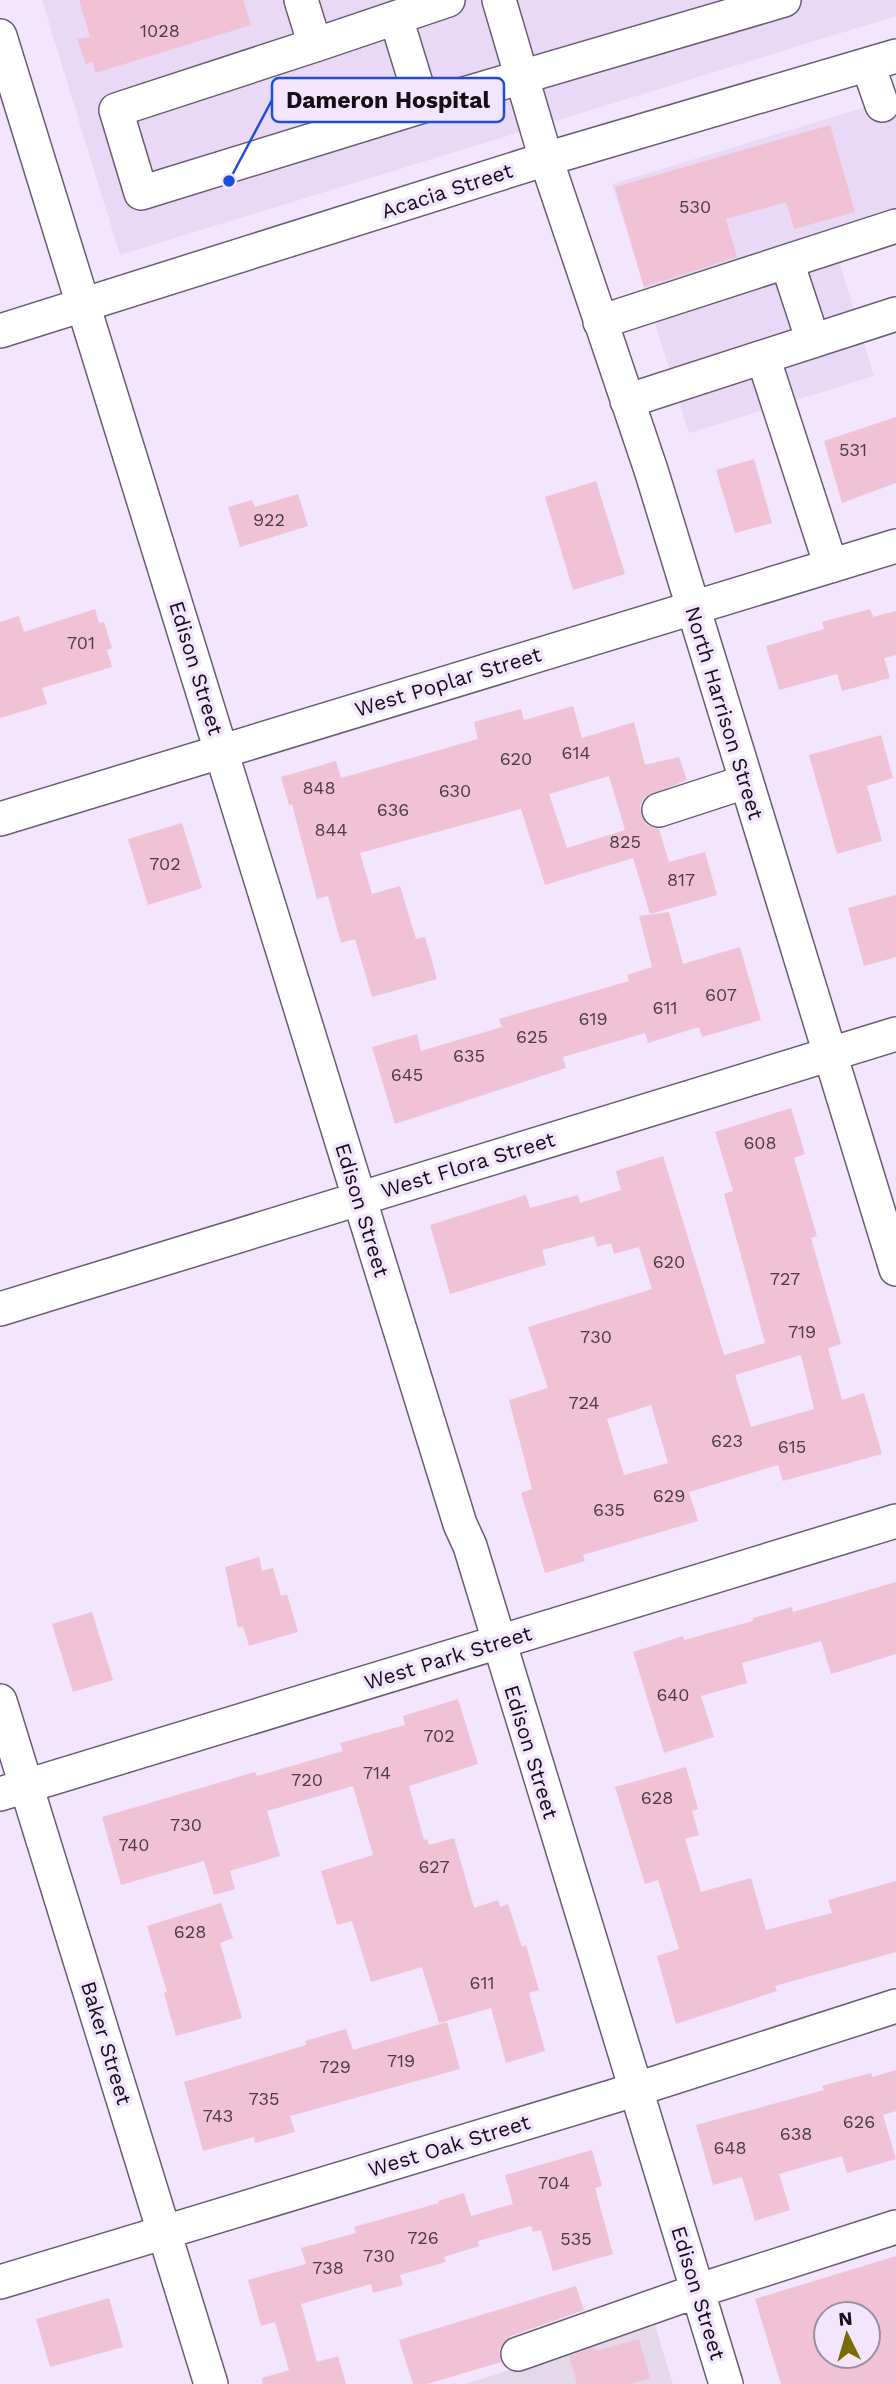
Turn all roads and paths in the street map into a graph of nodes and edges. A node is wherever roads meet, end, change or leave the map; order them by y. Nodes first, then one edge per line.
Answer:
1 (300, 0) edge
2 (448, 0) edge
3 (499, 0) edge
4 (784, 0) edge
5 (396, 18) junction
6 (0, 36) edge
7 (315, 45) junction
8 (882, 60) edge
9 (522, 77) junction
10 (882, 104) dead end
11 (423, 106) junction
12 (546, 159) junction
13 (896, 226) edge
14 (787, 262) junction
15 (84, 306) junction
16 (896, 314) edge
17 (600, 322) junction
18 (0, 331) edge
19 (813, 341) junction
20 (763, 357) junction
21 (627, 401) junction
22 (896, 546) edge
23 (831, 566) junction
24 (692, 608) junction
25 (222, 751) junction
26 (746, 782) junction
27 (659, 810) dead end
28 (0, 819) edge
29 (896, 1034) edge
30 (829, 1054) junction
31 (358, 1199) junction
32 (896, 1269) edge
33 (0, 1309) edge
34 (896, 1521) edge
35 (497, 1643) junction
36 (0, 1701) edge
37 (13, 1790) edge
38 (896, 2006) edge
39 (634, 2090) junction
40 (896, 2227) edge
41 (164, 2232) junction
42 (0, 2282) edge
43 (697, 2291) junction
44 (518, 2354) dead end
45 (212, 2384) edge
46 (726, 2384) edge

1 - 7 street
2 - 5 street
3 - 9 street, North Harrison Street
4 - 9 street
5 - 7 street
5 - 11 street
6 - 15 street, Edison Street
7 - 11 street
8 - 10 street
8 - 12 street, Acacia Street
9 - 11 street
9 - 12 street, North Harrison Street
12 - 15 street, Acacia Street
12 - 17 street, North Harrison Street
13 - 14 street
14 - 17 street
14 - 19 street
15 - 18 street, Acacia Street
15 - 25 street, Edison Street
16 - 19 street
17 - 21 street, North Harrison Street
19 - 20 street
20 - 21 street
20 - 23 street
21 - 24 street, North Harrison Street
22 - 23 street, West Poplar Street
23 - 24 street, West Poplar Street
24 - 25 street, West Poplar Street
24 - 26 street, North Harrison Street
25 - 28 street, West Poplar Street
25 - 31 street, Edison Street
26 - 27 street
26 - 30 street, North Harrison Street
29 - 30 street, West Flora Street
30 - 31 street, West Flora Street
30 - 32 street, North Harrison Street
31 - 33 street, West Flora Street
31 - 35 street, Edison Street
34 - 35 street, West Park Street
35 - 37 street, West Park Street
35 - 39 street, Edison Street
36 - 37 street, Baker Street
37 - 41 street, Baker Street
38 - 39 street, West Oak Street
39 - 41 street, West Oak Street
39 - 43 street, Edison Street
40 - 43 street
41 - 42 street, West Oak Street
41 - 45 street, Baker Street
43 - 44 street
43 - 46 street, Edison Street

